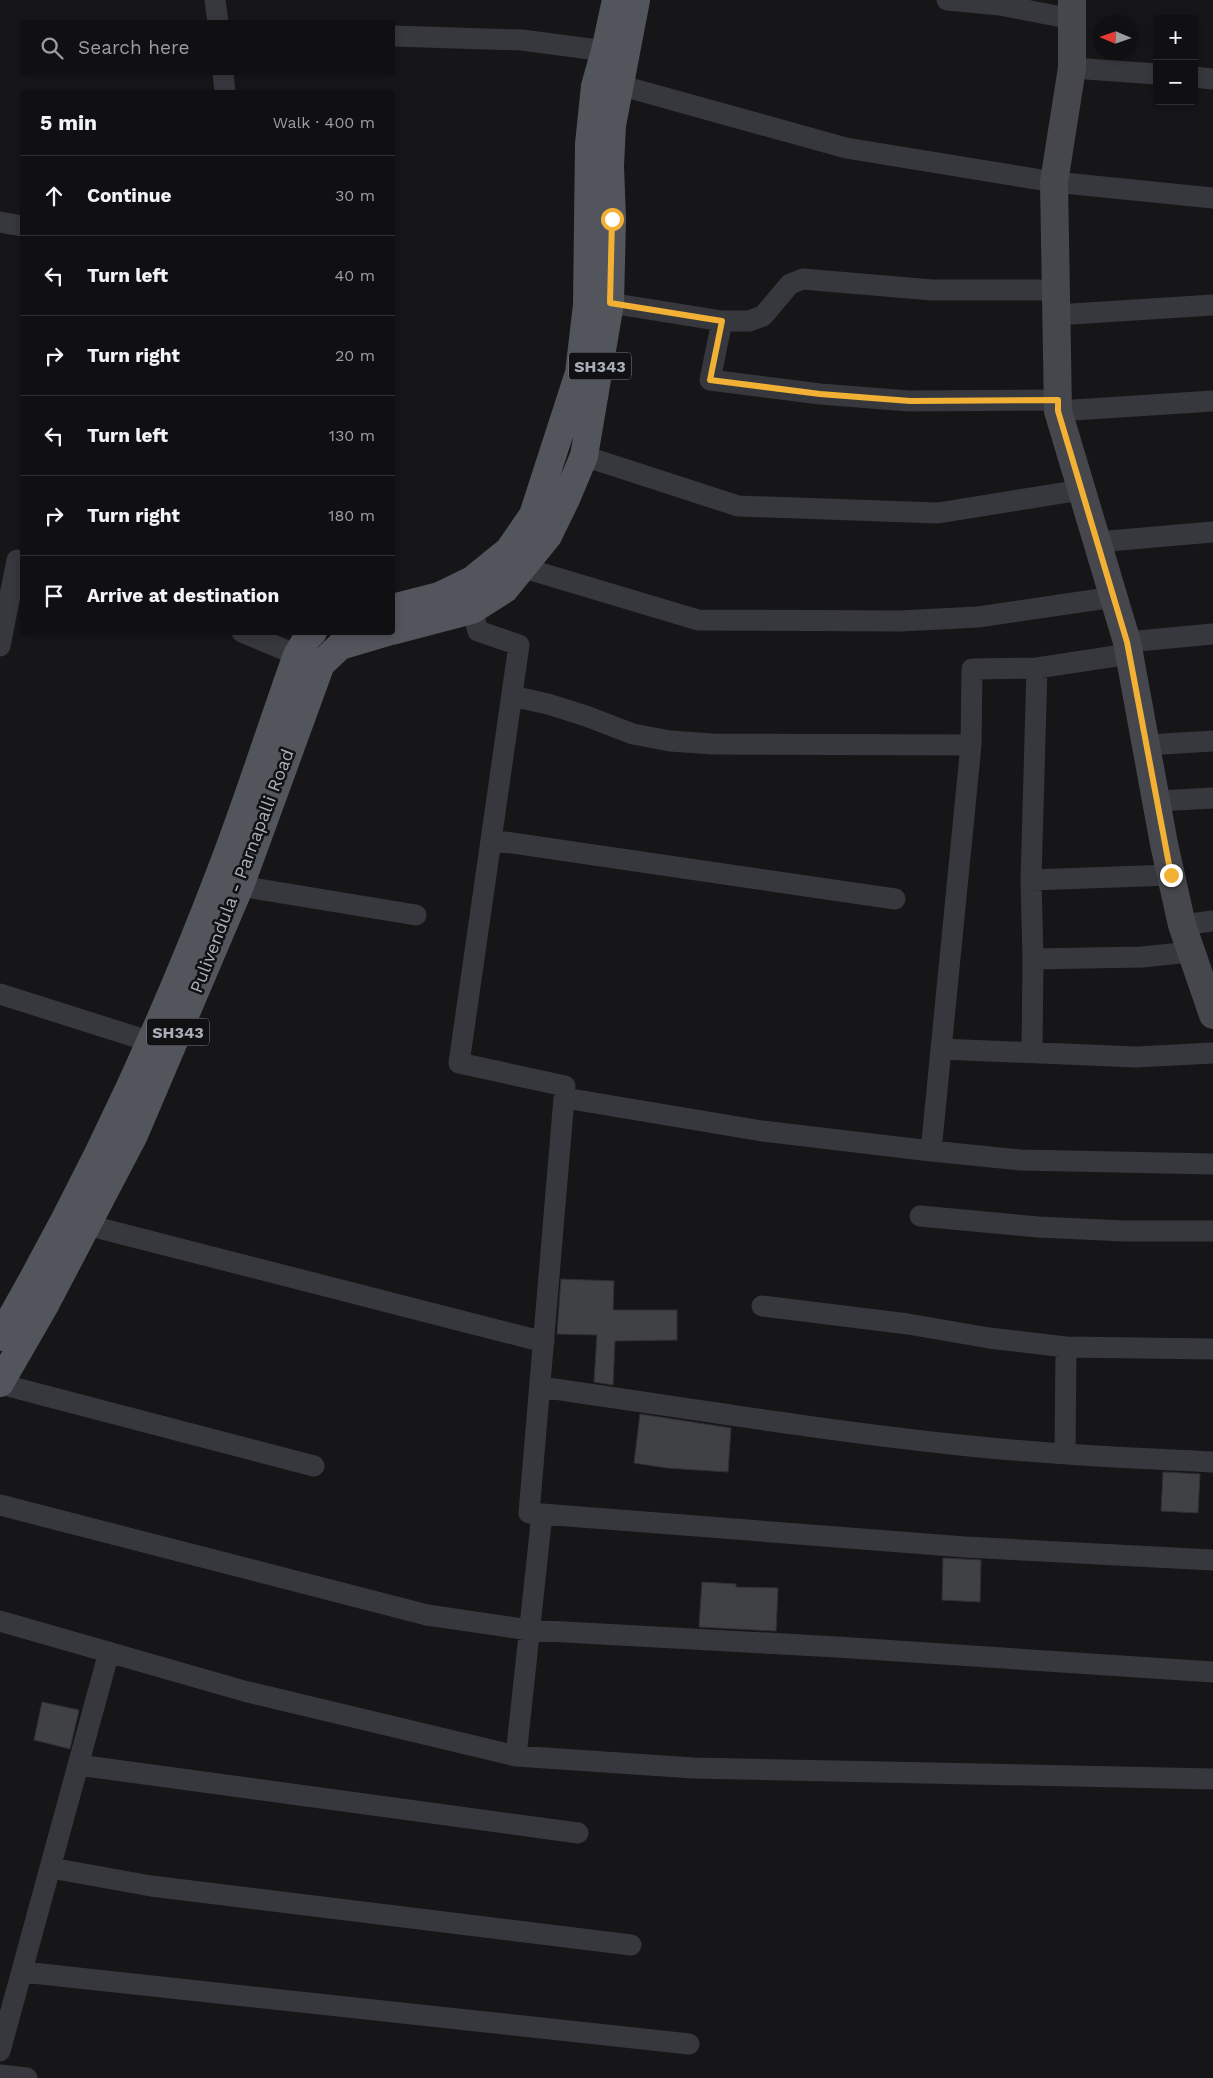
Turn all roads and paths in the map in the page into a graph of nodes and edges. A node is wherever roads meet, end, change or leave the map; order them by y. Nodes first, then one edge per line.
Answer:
1 (215, 0) edge
2 (616, 0) edge
3 (636, 0) edge
4 (947, 0) edge
5 (1072, 10) edge
6 (218, 20) edge
7 (395, 36) edge
8 (606, 51) junction
9 (1072, 68) junction
10 (1153, 74) edge
11 (223, 75) edge
12 (1198, 77) edge
13 (1213, 79) edge
14 (619, 85) junction
15 (225, 90) edge
16 (1054, 182) junction
17 (1213, 198) edge
18 (0, 222) edge
19 (20, 226) edge
20 (610, 303) junction
21 (1056, 303) junction
22 (1213, 305) edge
23 (722, 321) junction
24 (1213, 401) edge
25 (1058, 406) junction
26 (584, 456) junction
27 (1082, 490) junction
28 (1213, 532) edge
29 (1097, 542) junction
30 (13, 559) edge
31 (524, 568) junction
32 (1114, 597) junction
33 (395, 607) edge
34 (472, 610) junction
35 (395, 630) edge
36 (1213, 634) edge
37 (252, 635) edge
38 (310, 635) edge
39 (377, 635) edge
40 (0, 646) edge
41 (1128, 648) junction
42 (309, 659) junction
43 (1037, 668) junction
44 (512, 696) junction
45 (1213, 741) edge
46 (971, 745) junction
47 (1147, 745) junction
48 (1213, 798) edge
49 (1156, 801) junction
50 (491, 840) junction
51 (1171, 875) junction
52 (1031, 880) junction
53 (240, 886) junction
54 (895, 899) dead end
55 (416, 915) dead end
56 (1213, 921) edge
57 (1182, 925) junction
58 (1191, 952) junction
59 (1033, 959) junction
60 (0, 994) edge
61 (1213, 1015) edge
62 (160, 1045) junction
63 (942, 1049) junction
64 (1032, 1051) junction
65 (1213, 1053) edge
66 (565, 1098) junction
67 (931, 1151) junction
68 (1213, 1164) edge
69 (920, 1216) dead end
70 (87, 1225) junction
71 (1213, 1231) edge
72 (762, 1306) dead end
73 (0, 1337) edge
74 (544, 1342) junction
75 (1066, 1347) junction
76 (1213, 1349) edge
77 (0, 1384) edge
78 (540, 1387) junction
79 (1065, 1454) junction
80 (1213, 1462) edge
81 (314, 1466) dead end
82 (0, 1504) edge
83 (542, 1514) junction
84 (1213, 1560) edge
85 (0, 1622) edge
86 (530, 1630) junction
87 (109, 1652) junction
88 (1213, 1672) edge
89 (516, 1756) junction
90 (78, 1765) junction
91 (1213, 1779) edge
92 (578, 1833) dead end
93 (51, 1868) junction
94 (631, 1945) dead end
95 (23, 1972) junction
96 (689, 2044) dead end
97 (0, 2052) edge
98 (0, 2075) edge
99 (27, 2078) edge

1 - 6 street
2 - 8 main road
3 - 14 main road, SH343
4 - 5 street
5 - 9 street
7 - 8 street
8 - 33 main road
9 - 10 street
9 - 16 street
11 - 15 street
12 - 13 street
14 - 16 street
14 - 20 main road, SH343
16 - 17 street
16 - 21 street
18 - 19 street
20 - 23 street
20 - 26 main road, SH343
21 - 22 street
21 - 23 street
21 - 25 street
23 - 25 street
24 - 25 street
25 - 27 street
26 - 27 street
26 - 31 main road, SH343
27 - 29 street
28 - 29 street
29 - 32 street
30 - 40 street
31 - 32 street
31 - 34 main road, SH343
32 - 41 street
34 - 35 main road, SH343
34 - 44 street
36 - 41 street
37 - 42 street
38 - 42 main road, Pulivendula - Parnapalli Road
39 - 42 main road, Pulivendula - Parnapalli Road / SH343
41 - 43 street
41 - 47 street
42 - 53 main road, Pulivendula - Parnapalli Road / SH343
42 - 62 main road, Pulivendula - Parnapalli Road / SH343
43 - 46 street
43 - 52 street
44 - 46 street
44 - 50 street
45 - 47 street
46 - 63 street
47 - 49 street
48 - 49 street
49 - 51 street
50 - 54 street
50 - 66 street
51 - 52 street
51 - 57 street
52 - 59 street
53 - 55 street
53 - 62 main road, Pulivendula - Parnapalli Road / SH343
56 - 57 street
57 - 58 street
58 - 59 street
58 - 61 street
59 - 64 street
60 - 62 street
62 - 70 main road, Pulivendula - Parnapalli Road / SH343
62 - 73 main road, Pulivendula - Parnapalli Road / SH343
63 - 64 street
63 - 67 street
64 - 65 street
66 - 67 street
66 - 74 street
67 - 68 street
69 - 71 street
70 - 74 street
70 - 77 main road, Pulivendula - Parnapalli Road / SH343
72 - 75 street
74 - 78 street
75 - 76 street
75 - 79 street
77 - 81 street
78 - 79 street
78 - 83 street
79 - 80 street
82 - 86 street
83 - 84 street
83 - 86 street
85 - 87 street
86 - 88 street
86 - 89 street
87 - 89 street
87 - 90 street
89 - 91 street
90 - 92 street
90 - 93 street
93 - 94 street
93 - 95 street
95 - 96 street
95 - 97 street
98 - 99 street

